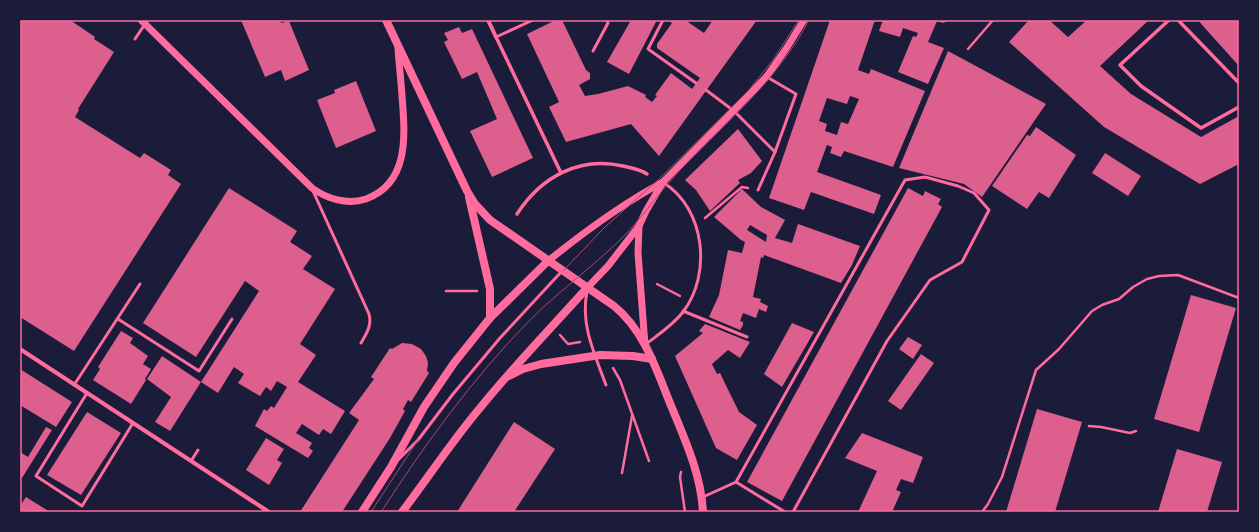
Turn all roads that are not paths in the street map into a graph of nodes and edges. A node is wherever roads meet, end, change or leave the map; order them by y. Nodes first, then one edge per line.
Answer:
1 (386, 20) edge
2 (488, 20) edge
3 (534, 20) edge
4 (607, 20) edge
5 (663, 20) edge
6 (804, 20) edge
7 (1168, 20) edge
8 (1178, 20) edge
9 (143, 22) edge
10 (496, 37) junction
11 (135, 39) dead end
12 (398, 46) junction
13 (593, 51) dead end
14 (767, 76) junction
15 (696, 83) dead end
16 (1239, 83) edge
17 (706, 90) dead end
18 (1239, 106) edge
19 (734, 111) junction
20 (775, 152) junction
21 (561, 173) junction
22 (647, 174) dead end
23 (662, 182) junction
24 (312, 188) junction
25 (758, 190) road end
26 (467, 191) junction
27 (517, 214) dead end
28 (639, 226) junction
29 (548, 261) junction
30 (563, 271) junction
31 (140, 284) dead end
32 (587, 288) junction
33 (683, 311) junction
34 (490, 318) junction
35 (118, 319) junction
36 (232, 319) dead end
37 (747, 337) dead end
38 (362, 343) dead end
39 (645, 345) junction
40 (20, 349) edge
41 (595, 356) junction
42 (652, 359) junction
43 (505, 378) junction
44 (74, 385) junction
45 (606, 385) dead end
46 (87, 393) junction
47 (133, 423) junction
48 (198, 450) dead end
49 (191, 461) junction
50 (391, 467) junction
51 (736, 482) junction
52 (703, 497) junction
53 (269, 512) edge
54 (362, 512) edge
55 (402, 512) edge
56 (703, 512) edge
57 (785, 512) edge
58 (793, 512) edge

1 - 12 main road
2 - 10 street
3 - 10 lane
4 - 13 lane
5 - 15 lane
6 - 14 street
7 - 18 street
8 - 16 street
9 - 11 lane
9 - 24 street
10 - 21 street
12 - 24 street
12 - 26 main road
14 - 19 street
14 - 20 lane
17 - 19 lane
19 - 20 lane
19 - 23 street
20 - 25 lane
21 - 22 street
21 - 27 street
23 - 28 street
23 - 29 street
23 - 33 lane
24 - 38 lane
26 - 29 main road
26 - 34 main road
28 - 32 street
28 - 39 street
29 - 30 main road
29 - 34 main road
30 - 32 main road
30 - 50 lane
31 - 35 lane
32 - 39 main road
32 - 41 lane
32 - 43 main road
33 - 37 lane
33 - 39 lane
34 - 50 main road
35 - 36 lane
35 - 44 lane
39 - 42 main road
40 - 44 street
41 - 42 main road
41 - 43 main road
41 - 45 lane
42 - 52 main road
43 - 55 main road
44 - 46 street
46 - 47 street
46 - 47 lane
47 - 49 street
48 - 49 lane
49 - 53 street
50 - 54 main road
51 - 52 lane
51 - 57 lane
51 - 58 lane
52 - 56 main road

